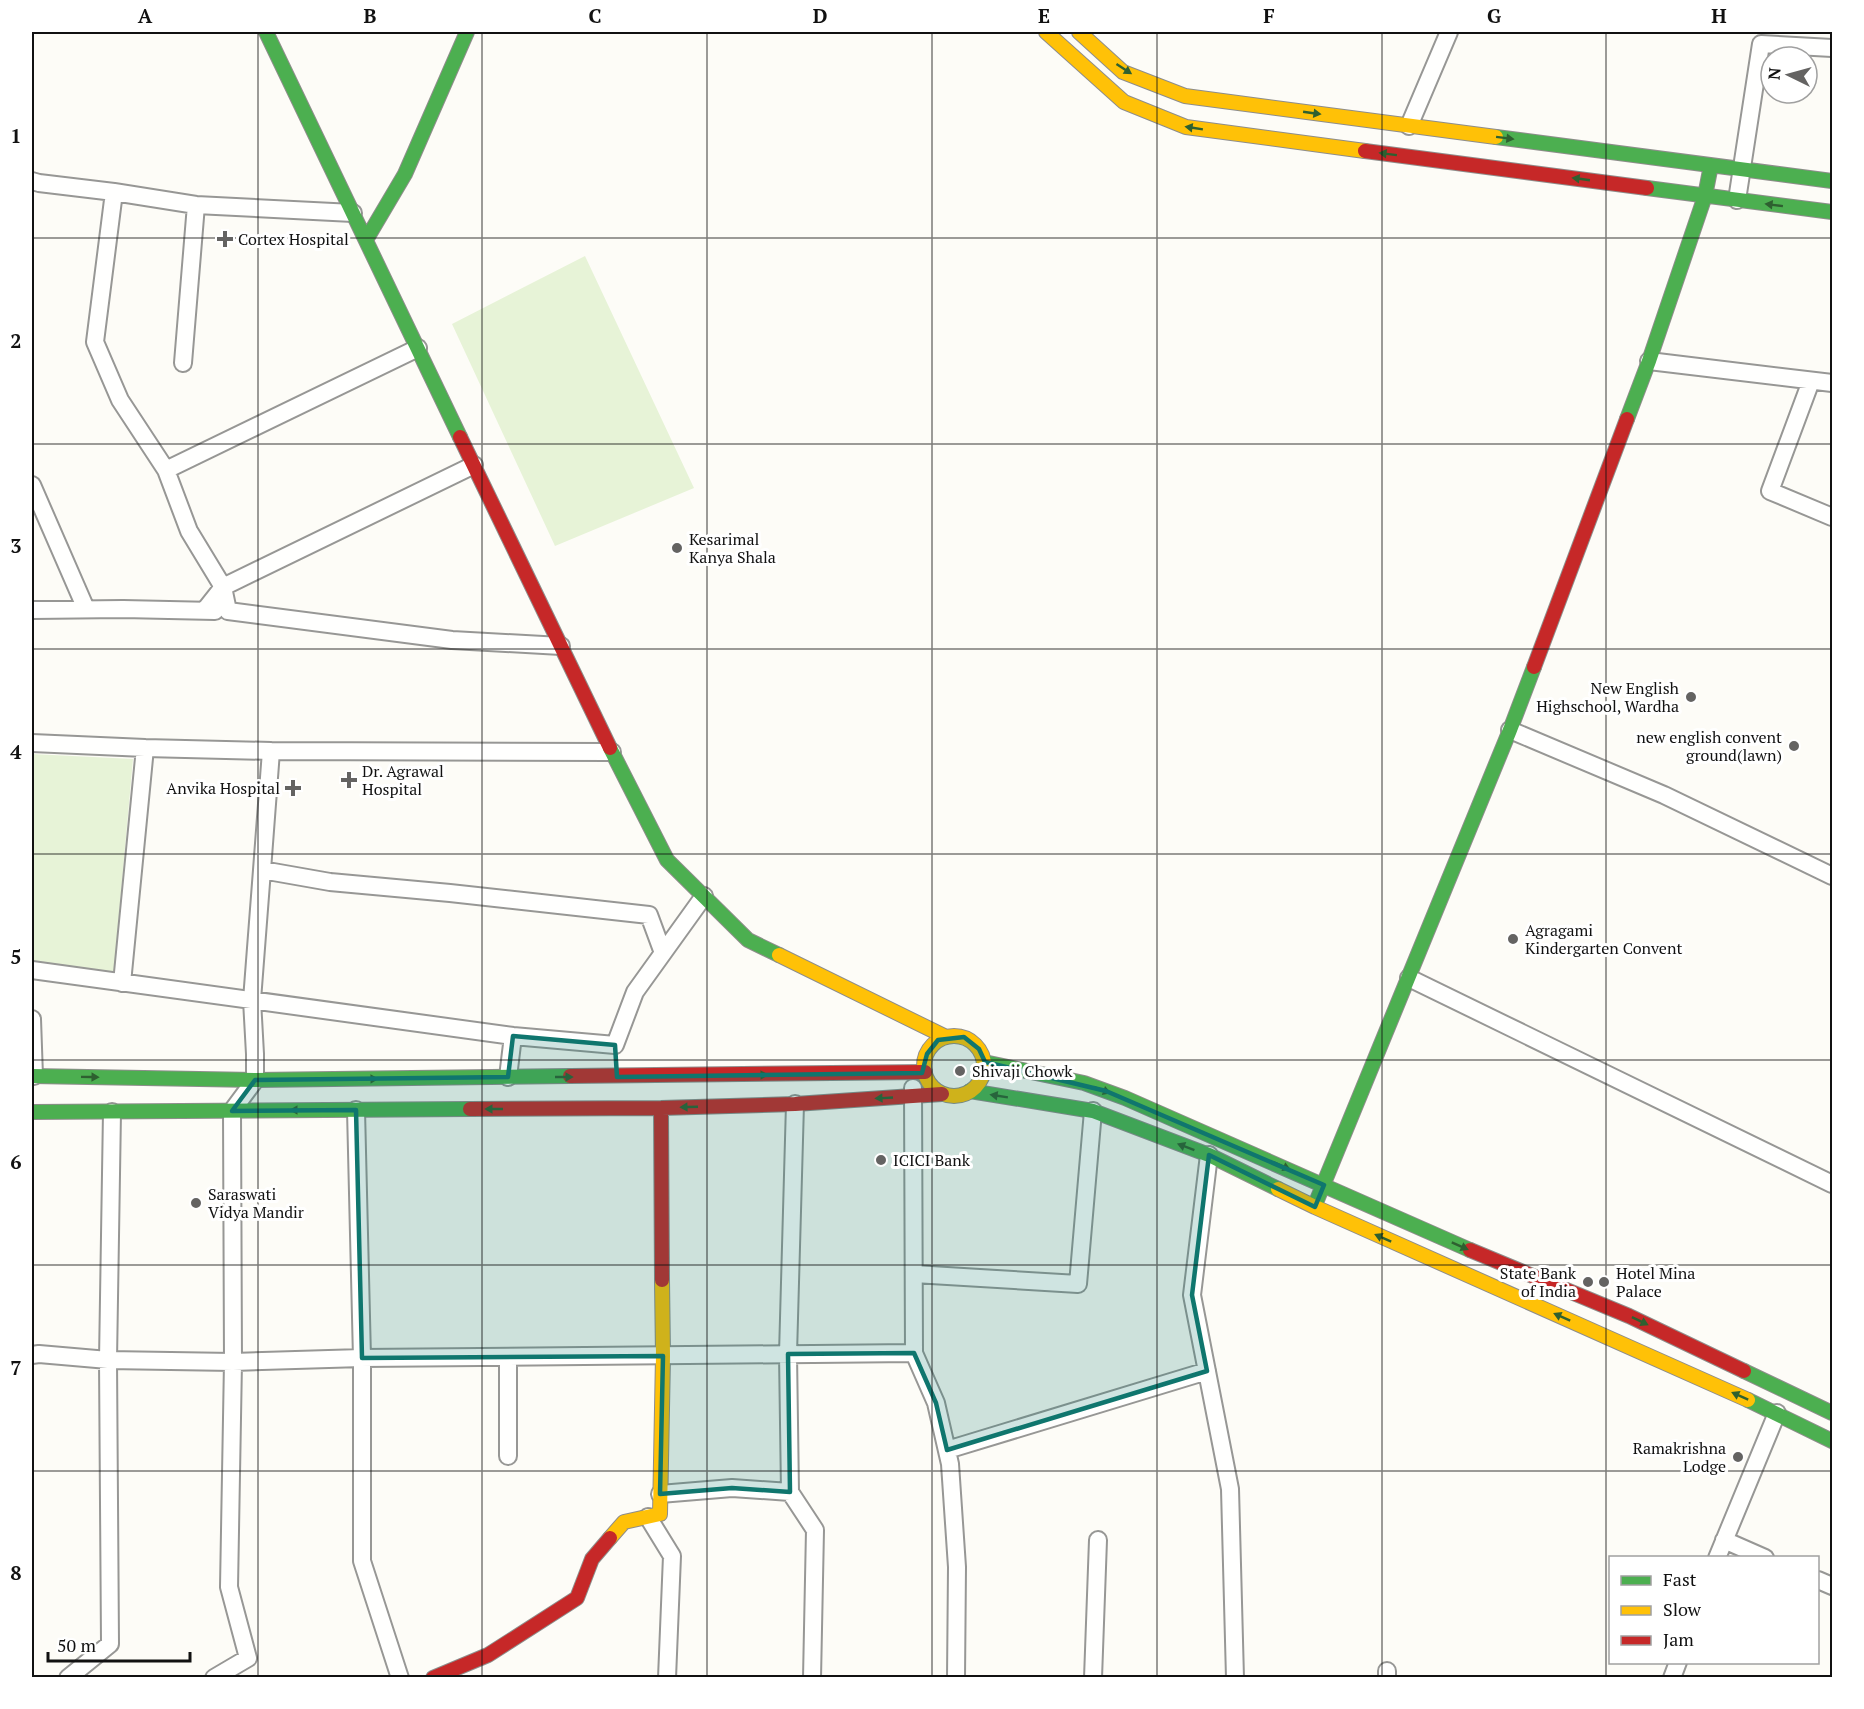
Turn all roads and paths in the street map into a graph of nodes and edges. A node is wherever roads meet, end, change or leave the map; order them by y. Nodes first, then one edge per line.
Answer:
1 (266, 32) edge
2 (467, 32) edge
3 (1046, 32) edge
4 (1079, 32) edge
5 (1449, 32) edge
6 (1833, 48) edge
7 (1409, 126) junction
8 (1711, 165) junction
9 (1741, 169) junction
10 (32, 181) edge
11 (1833, 181) edge
12 (114, 192) junction
13 (1705, 196) junction
14 (1737, 200) junction
15 (196, 205) junction
16 (1833, 212) edge
17 (353, 213) junction
18 (366, 240) junction
19 (418, 348) junction
20 (1649, 361) junction
21 (183, 363) dead end
22 (1811, 381) junction
23 (1833, 383) edge
24 (474, 465) junction
25 (166, 470) junction
26 (32, 485) edge
27 (1833, 518) edge
28 (223, 587) junction
29 (86, 609) junction
30 (32, 610) edge
31 (204, 611) junction
32 (228, 611) junction
33 (561, 646) junction
34 (1510, 730) junction
35 (32, 743) edge
36 (145, 748) junction
37 (271, 751) junction
38 (612, 752) junction
39 (262, 870) junction
40 (1833, 876) edge
41 (704, 896) junction
42 (663, 953) junction
43 (32, 970) edge
44 (1409, 978) junction
45 (122, 983) junction
46 (252, 1000) junction
47 (32, 1019) edge
48 (929, 1028) junction
49 (513, 1036) junction
50 (946, 1036) junction
51 (615, 1045) junction
52 (984, 1062) junction
53 (913, 1073) junction
54 (33, 1076) edge
55 (508, 1077) junction
56 (617, 1077) junction
57 (255, 1080) junction
58 (970, 1091) junction
59 (942, 1094) junction
60 (913, 1097) junction
61 (795, 1104) junction
62 (661, 1108) junction
63 (357, 1110) junction
64 (232, 1111) junction
65 (1093, 1111) junction
66 (32, 1112) edge
67 (111, 1112) junction
68 (1209, 1155) junction
69 (1833, 1184) edge
70 (1324, 1185) junction
71 (1315, 1207) junction
72 (914, 1274) junction
73 (915, 1353) junction
74 (788, 1354) junction
75 (32, 1355) edge
76 (663, 1356) junction
77 (508, 1357) junction
78 (362, 1358) junction
79 (108, 1360) junction
80 (233, 1362) junction
81 (1207, 1371) junction
82 (1776, 1413) junction
83 (1833, 1413) edge
84 (1833, 1441) edge
85 (947, 1450) junction
86 (508, 1456) dead end
87 (790, 1492) junction
88 (660, 1494) junction
89 (648, 1517) junction
90 (1098, 1540) dead end
91 (1724, 1540) junction
92 (1717, 1556) edge
93 (1763, 1556) edge
94 (1819, 1580) edge
95 (1833, 1586) edge
96 (68, 1677) edge
97 (214, 1677) edge
98 (400, 1677) edge
99 (433, 1677) edge
100 (667, 1677) edge
101 (812, 1677) edge
102 (956, 1677) edge
103 (1093, 1677) edge
104 (1234, 1677) edge

1 - 17 main road
2 - 18 main road
13 -> 3 main road
4 -> 7 main road
5 - 7 street
6 - 9 street
7 -> 8 main road
8 - 9 main road
8 - 13 main road
9 - 11 main road
9 - 14 street
10 - 12 street
12 - 15 street
12 - 25 street
13 - 14 main road
13 - 20 main road
16 -> 14 main road
15 - 17 street
15 - 21 street
17 - 18 main road
18 - 19 main road
19 - 24 main road
19 - 25 street
20 - 22 street
20 - 34 main road
22 - 23 street
22 - 27 street
24 - 28 street
24 - 33 main road
25 - 28 street
26 - 29 street
28 - 31 street
28 - 32 street
29 - 30 street
29 - 31 street
31 - 32 street
32 - 33 street
33 - 38 main road
34 - 40 street
34 - 44 main road
35 - 36 street
36 - 37 street
36 - 45 street
37 - 38 street
37 - 39 street
38 - 41 main road
39 - 42 street
39 - 46 street
41 - 42 street
41 - 48 main road
42 - 51 street
43 - 45 street
44 - 69 street
44 - 70 main road
45 - 46 street
46 - 49 street
46 - 57 street
47 - 54 street
48 - 50 main road
48 - 53 main road
49 - 51 street
49 - 55 street
50 - 52 main road
50 - 53 main road
51 - 56 street
52 - 58 main road
52 -> 70 main road
56 -> 53 main road
53 - 59 main road
53 - 60 street
54 -> 57 main road
55 -> 56 main road
57 -> 55 main road
57 - 64 street
58 - 59 main road
65 -> 58 main road
59 - 60 main road
60 -> 61 main road
60 - 72 street
61 -> 62 main road
61 - 74 street
62 -> 63 main road
62 - 76 main road
63 -> 64 main road
63 - 78 street
64 - 67 main road
64 - 80 street
68 -> 65 main road
65 - 72 street
66 - 67 main road
67 - 79 street
68 - 71 main road
68 - 81 street
70 - 71 main road
70 -> 83 main road
82 -> 71 main road
72 - 73 street
73 - 74 street
73 - 85 street
74 - 76 street
74 - 87 street
75 - 79 street
76 - 77 street
76 - 88 main road
77 - 78 street
77 - 86 street
78 - 80 street
78 - 98 street
79 - 80 street
79 - 96 street
80 - 97 street
81 - 85 street
81 - 104 street
82 - 84 main road
82 - 91 street
85 - 102 street
87 - 88 street
87 - 101 street
88 - 89 main road
89 - 99 main road
89 - 100 street
90 - 103 street
91 - 92 street
91 - 93 street
94 - 95 street

